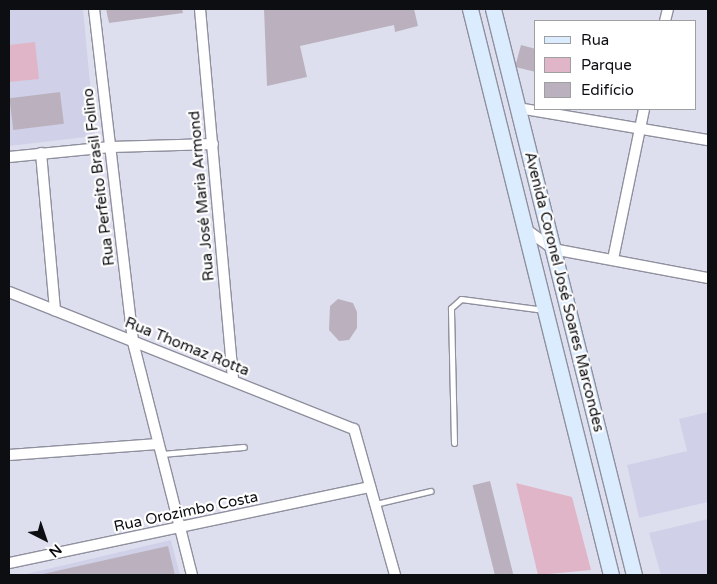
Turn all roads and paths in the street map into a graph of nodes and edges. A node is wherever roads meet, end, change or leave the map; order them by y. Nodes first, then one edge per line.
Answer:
1 (94, 9) edge
2 (200, 9) edge
3 (470, 9) edge
4 (493, 9) edge
5 (518, 108) junction
6 (644, 110) edge
7 (640, 127) junction
8 (708, 140) edge
9 (213, 144) junction
10 (111, 147) junction
11 (41, 153) junction
12 (9, 157) edge
13 (527, 230) junction
14 (553, 249) junction
15 (613, 259) junction
16 (708, 278) edge
17 (9, 292) edge
18 (54, 310) junction
19 (546, 310) junction
20 (133, 342) junction
21 (233, 381) junction
22 (454, 443) dead end
23 (244, 447) dead end
24 (160, 449) junction
25 (9, 455) edge
26 (370, 487) junction
27 (430, 491) dead end
28 (374, 504) junction
29 (180, 529) junction
30 (9, 563) edge
31 (192, 575) edge
32 (395, 575) edge
33 (611, 575) edge
34 (634, 575) edge

1 - 10 street, Rua Perfeito Brasil Folino
2 - 9 street, Rua José Maria Armond
3 - 13 main road, Avenida Coronel José Soares Marcondes
4 - 5 main road, Avenida Coronel José Soares Marcondes
5 - 7 street
5 - 14 main road, Avenida Coronel José Soares Marcondes
6 - 7 street
7 - 8 street
7 - 15 street
9 - 10 street
9 - 21 street, Rua José Maria Armond
10 - 11 street
10 - 20 street, Rua Perfeito Brasil Folino
11 - 12 street
11 - 18 street
13 - 14 street
13 - 19 main road, Avenida Coronel José Soares Marcondes
14 - 15 street
14 - 34 main road, Avenida Coronel José Soares Marcondes
15 - 16 street
17 - 18 street, Rua Thomaz Rotta
18 - 20 street, Rua Thomaz Rotta
19 - 22 lane
19 - 33 main road, Avenida Coronel José Soares Marcondes
20 - 21 street, Rua Thomaz Rotta
20 - 24 street, Rua Perfeito Brasil Folino
21 - 26 street, Rua Thomaz Rotta
23 - 24 lane
24 - 25 street
24 - 29 street, Rua Perfeito Brasil Folino
26 - 28 street
26 - 29 street, Rua Orozimbo Costa
27 - 28 lane
28 - 32 street
29 - 30 street, Rua Orozimbo Costa
29 - 31 street, Rua Perfeito Brasil Folino

